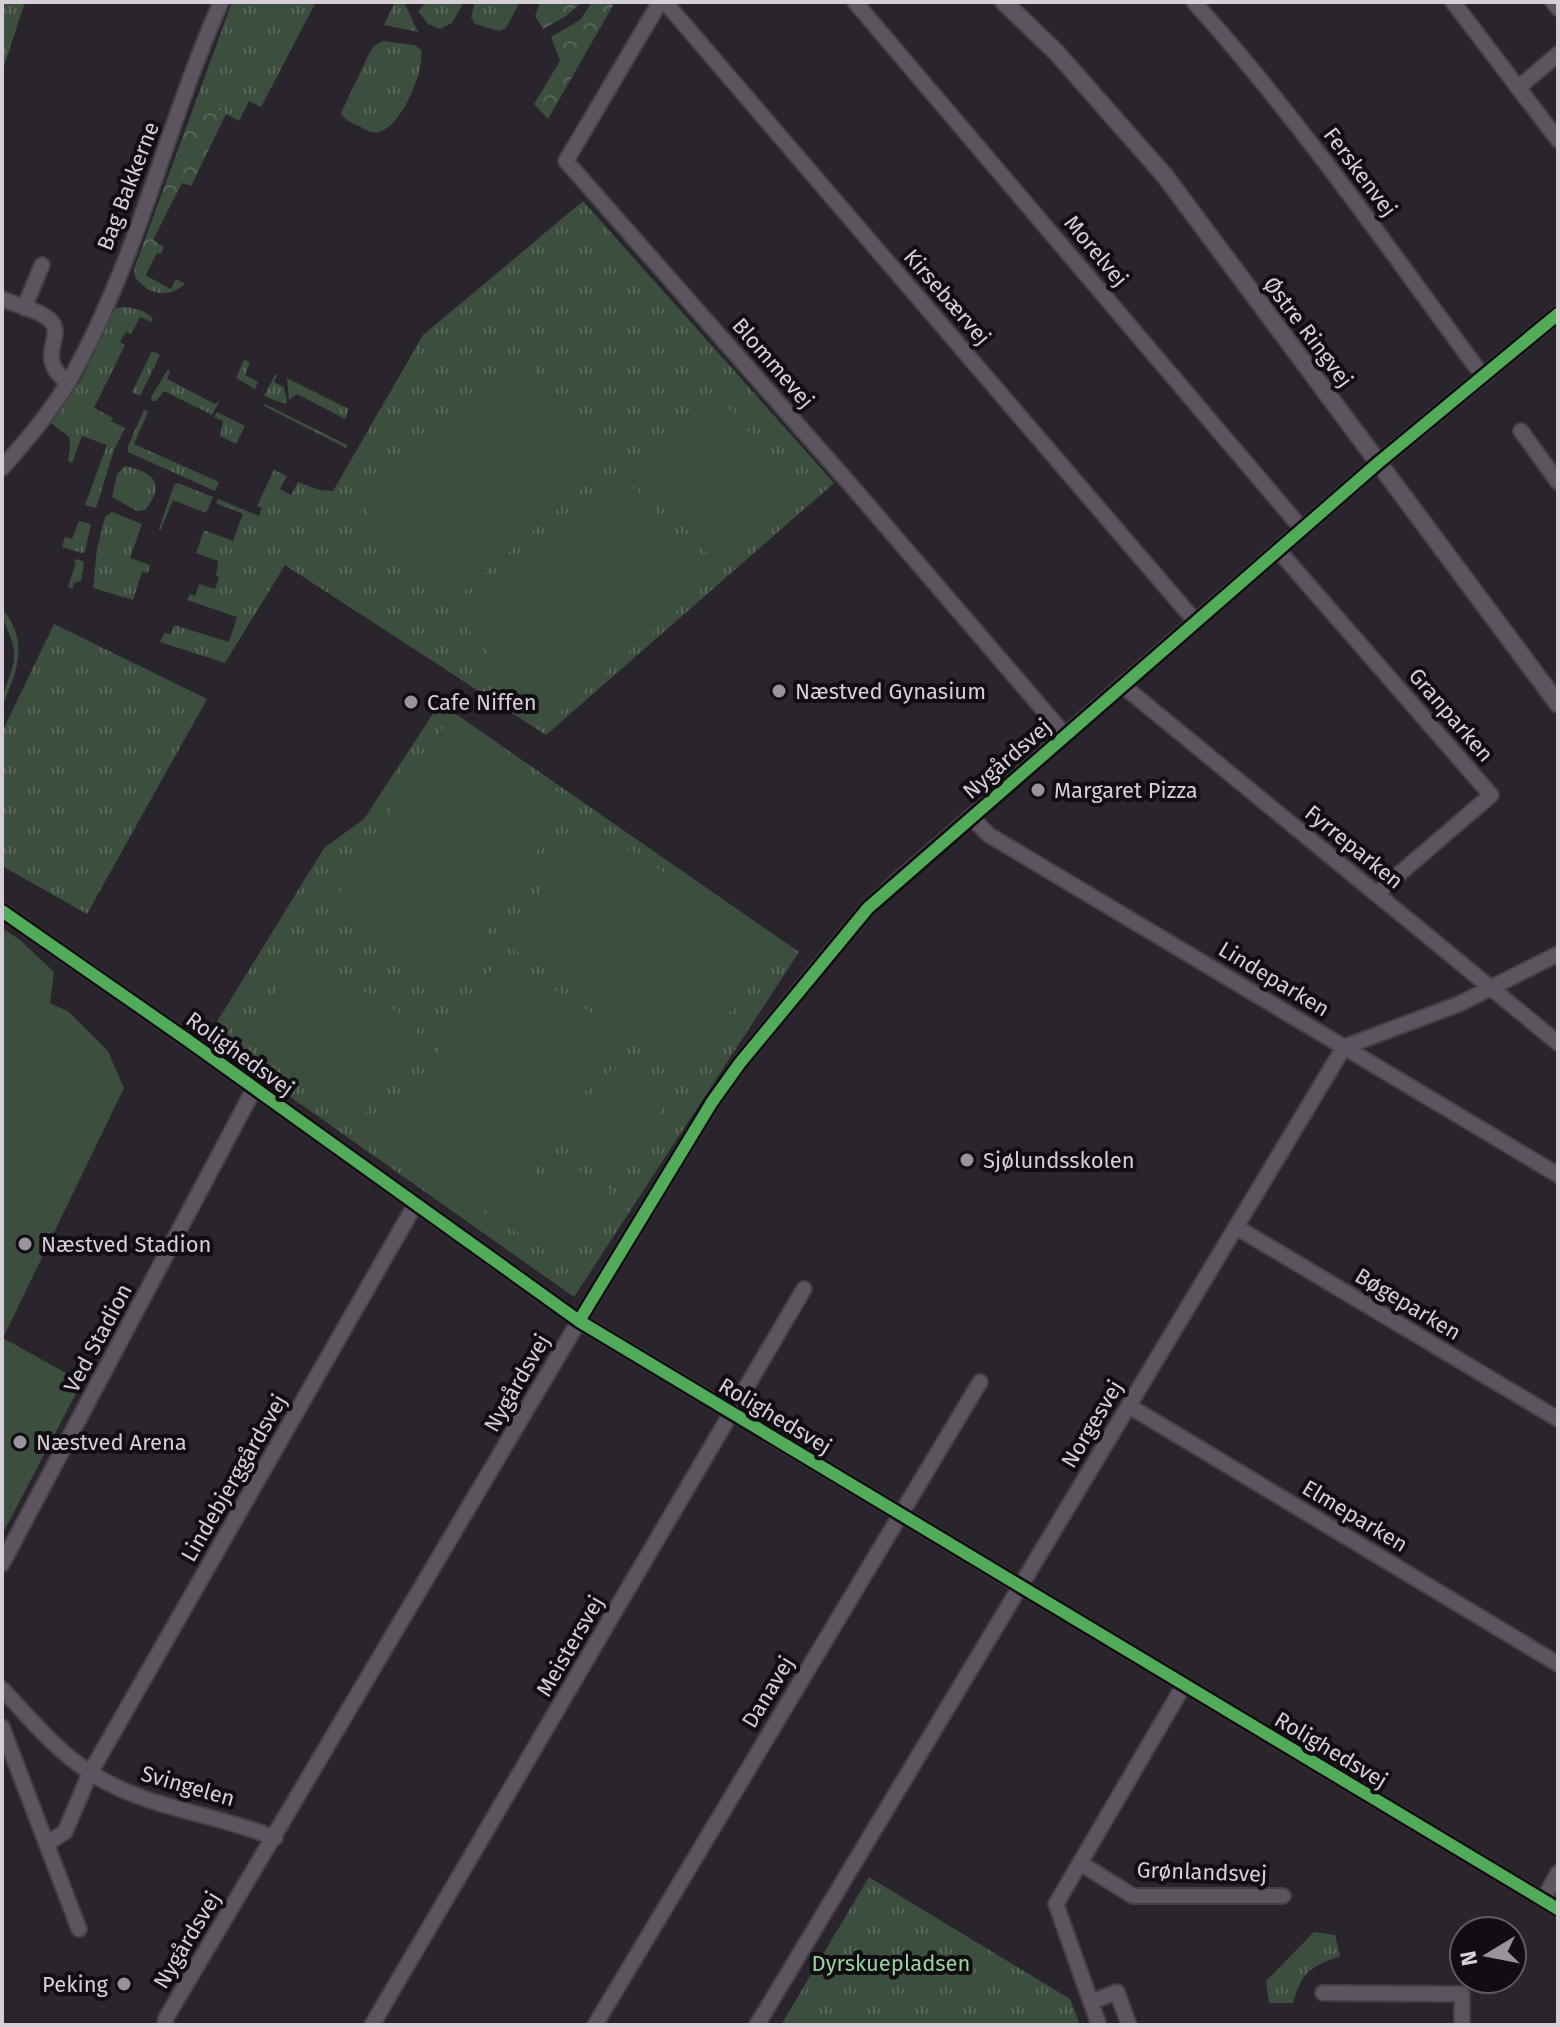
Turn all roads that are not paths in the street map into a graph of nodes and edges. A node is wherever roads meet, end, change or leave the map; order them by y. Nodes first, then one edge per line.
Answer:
1 (221, 2) edge
2 (663, 2) edge
3 (855, 2) edge
4 (1004, 2) edge
5 (1194, 2) edge
6 (1453, 2) edge
7 (1553, 2) edge
8 (1558, 8) edge
9 (1558, 54) edge
10 (1518, 88) junction
11 (1558, 140) edge
12 (42, 265) dead end
13 (2, 299) edge
14 (24, 308) junction
15 (1558, 314) edge
16 (1482, 375) junction
17 (68, 383) junction
18 (1521, 431) dead end
19 (1378, 463) junction
20 (2, 468) edge
21 (1558, 482) edge
22 (1302, 529) junction
23 (1278, 550) junction
24 (1195, 621) junction
25 (1122, 685) junction
26 (1558, 704) edge
27 (1065, 735) junction
28 (971, 817) junction
29 (1376, 894) junction
30 (2, 911) edge
31 (1558, 954) edge
32 (1492, 989) junction
33 (1558, 1043) edge
34 (1344, 1047) junction
35 (254, 1089) junction
36 (1558, 1175) edge
37 (415, 1205) junction
38 (1236, 1227) junction
39 (804, 1289) dead end
40 (579, 1321) junction
41 (980, 1382) dead end
42 (1129, 1406) junction
43 (732, 1413) junction
44 (1558, 1419) edge
45 (900, 1515) junction
46 (2, 1564) edge
47 (1020, 1587) junction
48 (1558, 1664) edge
49 (1184, 1685) junction
50 (2, 1689) edge
51 (2, 1727) edge
52 (90, 1773) junction
53 (275, 1838) junction
54 (46, 1844) junction
55 (1080, 1863) junction
56 (1558, 1873) edge
57 (1283, 1896) dead end
58 (1543, 1900) junction
59 (1558, 1909) edge
60 (79, 1929) dead end
61 (1323, 1993) dead end
62 (1091, 2002) junction
63 (165, 2025) edge
64 (372, 2025) edge
65 (595, 2025) edge
66 (757, 2025) edge
67 (1099, 2025) edge
68 (1129, 2025) edge
69 (1462, 2025) edge

1 - 17 street, Bag Bakkerne
2 - 24 street, Kirsebærvej
2 - 27 street, Blommevej
3 - 22 street, Morelvej
4 - 19 street, Østre Ringvej
5 - 16 street, Ferskenvej
6 - 10 street
7 - 8 street
9 - 10 street
10 - 11 street
12 - 14 street
13 - 14 street
14 - 17 street
15 - 16 street, Nygårdsvej
16 - 19 street, Nygårdsvej
17 - 20 street, Bag Bakkerne
18 - 21 street
19 - 22 street, Nygårdsvej
19 - 26 street, Østre Ringvej
22 - 23 street, Nygårdsvej
23 - 24 street, Nygårdsvej
23 - 29 street, Granparken
24 - 25 street, Nygårdsvej
25 - 27 street, Nygårdsvej
25 - 29 street, Fyrreparken
27 - 28 street, Nygårdsvej
28 - 34 street, Lindeparken
28 - 40 street, Nygårdsvej
29 - 32 street, Fyrreparken
30 - 35 street, Rolighedsvej
31 - 32 street
32 - 33 street, Fyrreparken
32 - 34 street
34 - 36 street, Lindeparken
34 - 38 street, Norgesvej
35 - 37 street, Rolighedsvej
35 - 46 street, Ved Stadion
37 - 40 street, Rolighedsvej
37 - 52 street, Lindebjerggårdsvej
38 - 42 street, Norgesvej
38 - 44 street, Bøgeparken
39 - 43 street, Meistersvej
40 - 43 street, Rolighedsvej
40 - 53 street, Nygårdsvej
41 - 45 street, Danavej
42 - 47 street, Norgesvej
42 - 48 street, Elmeparken
43 - 45 street, Rolighedsvej
43 - 64 street, Meistersvej
45 - 47 street, Rolighedsvej
45 - 65 street, Danavej
47 - 49 street, Rolighedsvej
47 - 66 street, Norgesvej
49 - 55 street
49 - 58 street, Rolighedsvej
50 - 52 street, Svingelen
51 - 54 street
52 - 53 street, Svingelen
52 - 54 street
53 - 63 street, Nygårdsvej
54 - 60 street
55 - 57 street, Grønlandsvej
55 - 62 street
56 - 58 street
58 - 59 street, Rolighedsvej
61 - 69 street
62 - 67 street
62 - 68 street

